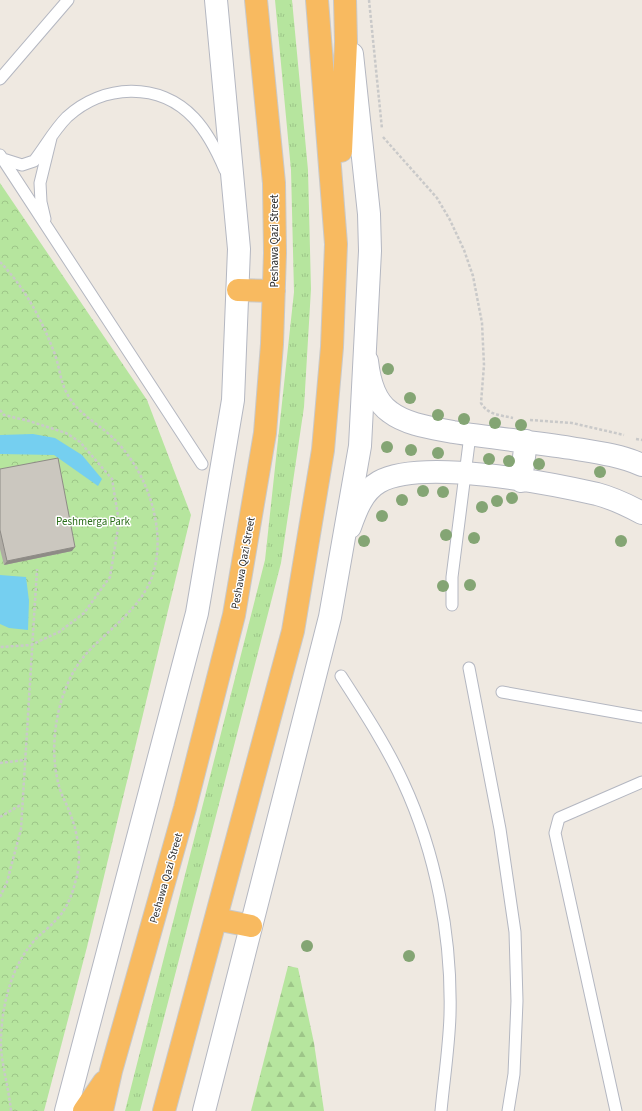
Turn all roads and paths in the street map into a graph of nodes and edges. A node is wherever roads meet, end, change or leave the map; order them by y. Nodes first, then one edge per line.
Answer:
1 (68, 0) edge
2 (216, 0) edge
3 (256, 0) edge
4 (317, 0) edge
5 (346, 0) edge
6 (0, 79) edge
7 (52, 136) junction
8 (383, 137) dead end
9 (1, 157) edge
10 (236, 217) junction
11 (47, 228) junction
12 (336, 244) junction
13 (0, 262) edge
14 (238, 290) junction
15 (274, 291) junction
16 (366, 345) junction
17 (0, 410) edge
18 (518, 418) dead end
19 (525, 419) dead end
20 (470, 435) junction
21 (627, 436) dead end
22 (633, 438) dead end
23 (642, 440) edge
24 (526, 441) junction
25 (202, 464) dead end
26 (642, 465) edge
27 (464, 474) junction
28 (521, 481) junction
29 (642, 513) edge
30 (37, 569) dead end
31 (337, 581) junction
32 (452, 605) dead end
33 (31, 645) junction
34 (0, 647) edge
35 (469, 668) dead end
36 (341, 676) dead end
37 (502, 692) dead end
38 (642, 717) edge
39 (24, 760) junction
40 (0, 763) edge
41 (642, 782) edge
42 (22, 804) junction
43 (0, 817) edge
44 (0, 897) edge
45 (216, 919) junction
46 (251, 926) junction
47 (111, 1071) junction
48 (11, 1111) edge
49 (66, 1111) edge
50 (84, 1111) edge
51 (102, 1111) edge
52 (164, 1111) edge
53 (204, 1111) edge
54 (441, 1111) edge
55 (508, 1111) edge
56 (616, 1111) edge

1 - 6 lane
2 - 10 main road
3 - 15 highway, Peshawa Qazi Street
4 - 12 highway
5 - 12 highway
5 - 16 main road
7 - 9 lane
7 - 10 lane
7 - 11 lane
8 - 18 path
9 - 11 lane
10 - 14 main road
11 - 25 lane
12 - 45 highway
13 - 48 path
14 - 15 highway
14 - 49 main road
15 - 47 highway, Peshawa Qazi Street
16 - 20 main road
16 - 31 main road
17 - 33 path
19 - 21 path
20 - 24 main road
20 - 27 lane
22 - 23 path
24 - 26 main road
24 - 28 main road
27 - 28 main road
27 - 31 main road
27 - 32 lane
28 - 29 main road
30 - 33 path
31 - 46 main road
33 - 34 path
33 - 39 path
35 - 55 lane
36 - 54 lane
37 - 38 lane
39 - 40 path
39 - 42 path
41 - 56 lane
42 - 43 path
42 - 44 path
45 - 46 highway
45 - 52 highway
46 - 53 main road
47 - 50 highway
47 - 51 highway, Peshawa Qazi Street

